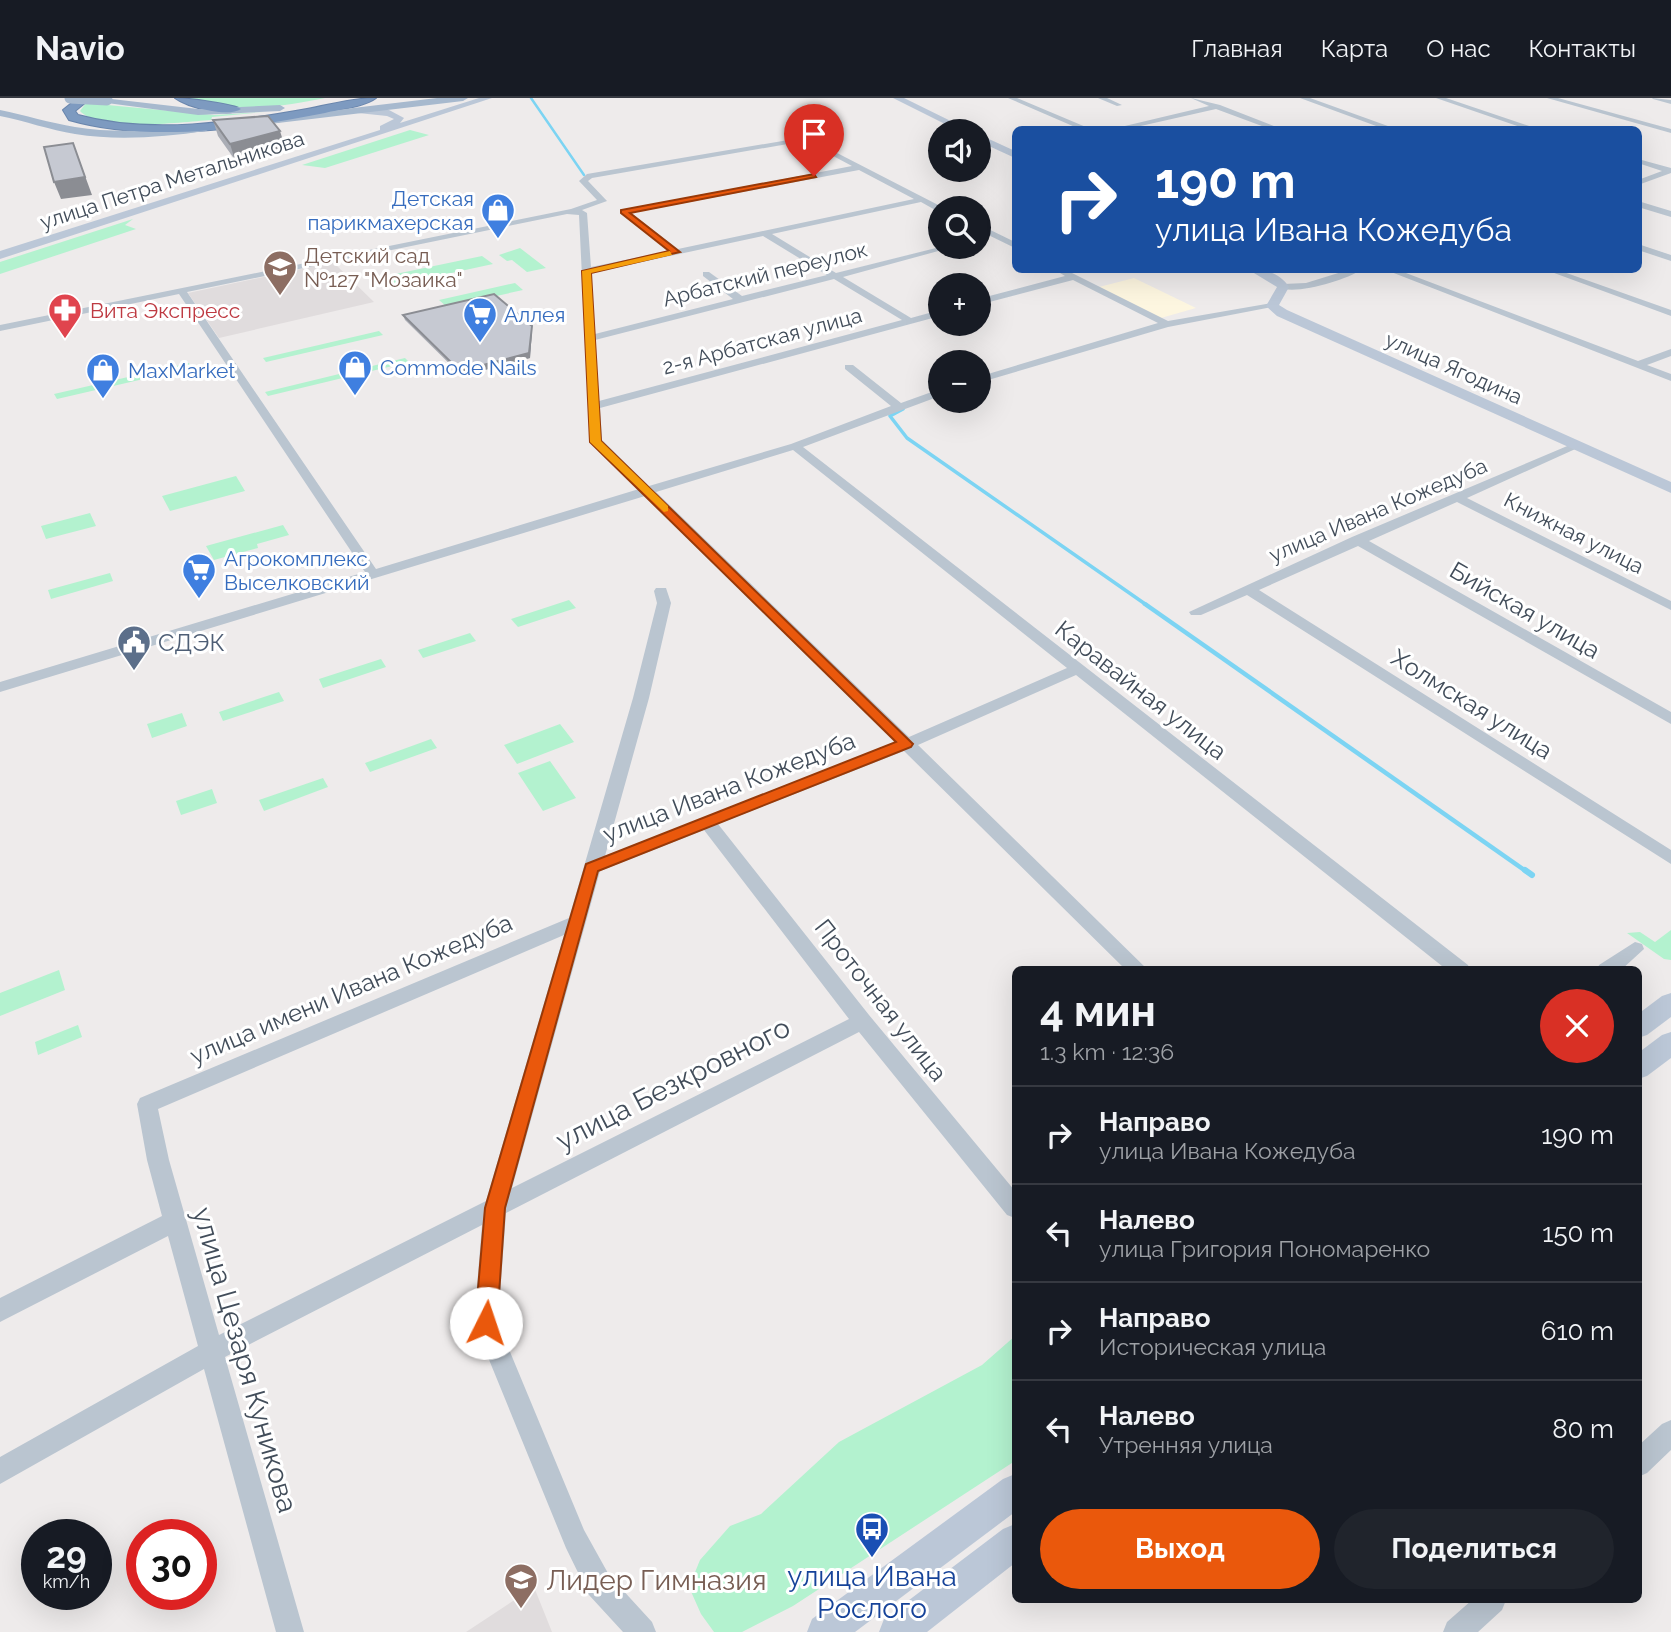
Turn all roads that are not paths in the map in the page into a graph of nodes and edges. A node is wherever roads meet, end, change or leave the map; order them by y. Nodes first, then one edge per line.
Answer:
1 (70, 98) edge
2 (85, 98) edge
3 (181, 98) edge
4 (329, 98) edge
5 (370, 98) edge
6 (463, 98) edge
7 (488, 98) edge
8 (897, 98) edge
9 (1012, 98) edge
10 (1101, 98) edge
11 (1194, 98) edge
12 (1303, 98) edge
13 (1439, 98) edge
14 (1550, 98) edge
15 (1655, 98) edge
16 (1671, 102) edge
17 (307, 103) junction
18 (1119, 105) dead end
19 (1218, 106) junction
20 (0, 111) edge
21 (361, 111) junction
22 (941, 119) edge
23 (1158, 120) junction
24 (1170, 125) dead end
25 (182, 126) junction
26 (1080, 126) edge
27 (1130, 126) edge
28 (1271, 126) edge
29 (1384, 126) edge
30 (1526, 126) edge
31 (1671, 131) edge
32 (343, 141) junction
33 (356, 142) junction
34 (991, 143) edge
35 (1012, 154) edge
36 (1642, 162) edge
37 (860, 167) junction
38 (1670, 171) edge
39 (1642, 182) edge
40 (921, 200) junction
41 (928, 203) edge
42 (1642, 205) edge
43 (577, 211) junction
44 (1671, 214) edge
45 (764, 233) junction
46 (991, 233) edge
47 (995, 235) junction
48 (991, 236) edge
49 (1012, 244) edge
50 (0, 248) edge
51 (1642, 248) edge
52 (676, 252) junction
53 (928, 252) edge
54 (0, 255) edge
55 (1671, 258) edge
56 (586, 271) junction
57 (1066, 273) edge
58 (1262, 273) edge
59 (1347, 273) edge
60 (1399, 273) edge
61 (1559, 273) edge
62 (706, 274) dead end
63 (835, 276) junction
64 (1073, 277) junction
65 (1283, 287) junction
66 (181, 290) junction
67 (991, 299) edge
68 (741, 300) junction
69 (1272, 306) junction
70 (1671, 313) edge
71 (928, 316) edge
72 (910, 321) junction
73 (1167, 324) junction
74 (0, 328) edge
75 (590, 338) junction
76 (1671, 352) edge
77 (1638, 365) junction
78 (849, 367) dead end
79 (991, 376) edge
80 (1671, 378) edge
81 (928, 396) edge
82 (594, 405) junction
83 (898, 406) junction
84 (794, 446) junction
85 (1576, 446) junction
86 (1671, 488) edge
87 (647, 491) junction
88 (1458, 498) junction
89 (1357, 540) junction
90 (373, 574) junction
91 (1248, 589) junction
92 (661, 591) dead end
93 (1671, 606) edge
94 (1196, 612) dead end
95 (1077, 669) junction
96 (0, 687) edge
97 (1671, 719) edge
98 (905, 744) junction
99 (708, 823) junction
100 (1671, 837) edge
101 (1654, 847) junction
102 (1671, 858) edge
103 (591, 868) junction
104 (575, 923) junction
105 (1636, 949) dead end
106 (1135, 966) edge
107 (1456, 966) edge
108 (1612, 966) edge
109 (1671, 1003) edge
110 (862, 1021) junction
111 (1642, 1025) edge
112 (1671, 1043) edge
113 (1642, 1065) edge
114 (147, 1104) joint
115 (1012, 1204) edge
116 (495, 1208) junction
117 (175, 1221) junction
118 (0, 1310) edge
119 (212, 1351) junction
120 (1671, 1433) edge
121 (1642, 1460) edge
122 (0, 1471) edge
123 (1012, 1493) edge
124 (1012, 1543) edge
125 (1489, 1603) edge
126 (640, 1631) edge
127 (1460, 1631) edge
128 (290, 1632) edge
129 (825, 1632) edge
130 (897, 1632) edge

1 - 17 main road, bridge
2 - 25 highway
3 - 17 highway
4 - 17 highway
5 - 25 highway
6 - 21 main road
7 - 33 main road, улица Петра Метальникова
8 - 22 main road
9 - 26 street
10 - 18 street
11 - 19 street
12 - 29 street
13 - 30 street
14 - 31 street
15 - 16 street
19 - 23 street
19 - 28 street
20 - 21 main road
20 - 25 main road
21 - 32 main road, улица Петра Метальникова
23 - 24 street
23 - 27 street
32 - 33 main road, улица Петра Метальникова
32 - 50 main road, улица Петра Метальникова
33 - 54 main road, улица Петра Метальникова
34 - 35 main road
36 - 38 street
37 - 40 street
37 - 43 street
37 - 52 street
38 - 39 street
40 - 41 street
40 - 45 street
42 - 44 street
43 - 56 street
43 - 66 street
45 - 52 street
45 - 63 street
46 - 47 street
47 - 48 street
47 - 49 street
51 - 55 street
52 - 56 street
53 - 63 street, Арбатский переулок
56 - 75 street
57 - 64 street
58 - 65 main road
59 - 65 street
60 - 77 street
61 - 70 street
62 - 68 street
63 - 68 street, Арбатский переулок
63 - 72 street
64 - 67 street
64 - 73 street
65 - 69 main road
66 - 74 street
66 - 90 street
68 - 75 street, Арбатский переулок
69 - 73 street
69 - 85 main road, улица Ягодина
71 - 72 street, 2-я Арбатская улица
72 - 82 street, 2-я Арбатская улица
73 - 79 street
75 - 82 street
76 - 77 street
77 - 80 street
78 - 83 street
81 - 83 street
82 - 87 street
83 - 84 street
84 - 87 street
84 - 95 street, Каравайная улица
85 - 86 main road, улица Ягодина
85 - 88 street, улица Ивана Кожедуба
87 - 90 street
87 - 98 street
88 - 89 street, улица Ивана Кожедуба
88 - 93 street, Книжная улица
89 - 91 street, улица Ивана Кожедуба
89 - 97 street, Бийская улица
90 - 96 street
91 - 94 street, улица Ивана Кожедуба
91 - 101 street, Холмская улица
92 - 103 street
95 - 98 street, улица Ивана Кожедуба
95 - 107 street, Каравайная улица
98 - 99 street, улица Ивана Кожедуба
98 - 106 street
99 - 103 street, улица Ивана Кожедуба
99 - 110 street, Проточная улица
100 - 101 street
101 - 102 street, Холмская улица
103 - 104 street
104 - 114 street, улица имени Ивана Кожедуба
104 - 116 street
105 - 108 street
109 - 111 main road
110 - 115 street, Проточная улица
110 - 116 street, улица Безкровного
112 - 113 main road
114 - 117 street, улица Цезаря Куникова
116 - 119 street, улица Безкровного
116 - 126 street
117 - 118 street
117 - 119 street, улица Цезаря Куникова
119 - 122 street, улица Безкровного
119 - 128 street, улица Цезаря Куникова
120 - 121 street
123 - 129 main road
124 - 130 main road
125 - 127 street

